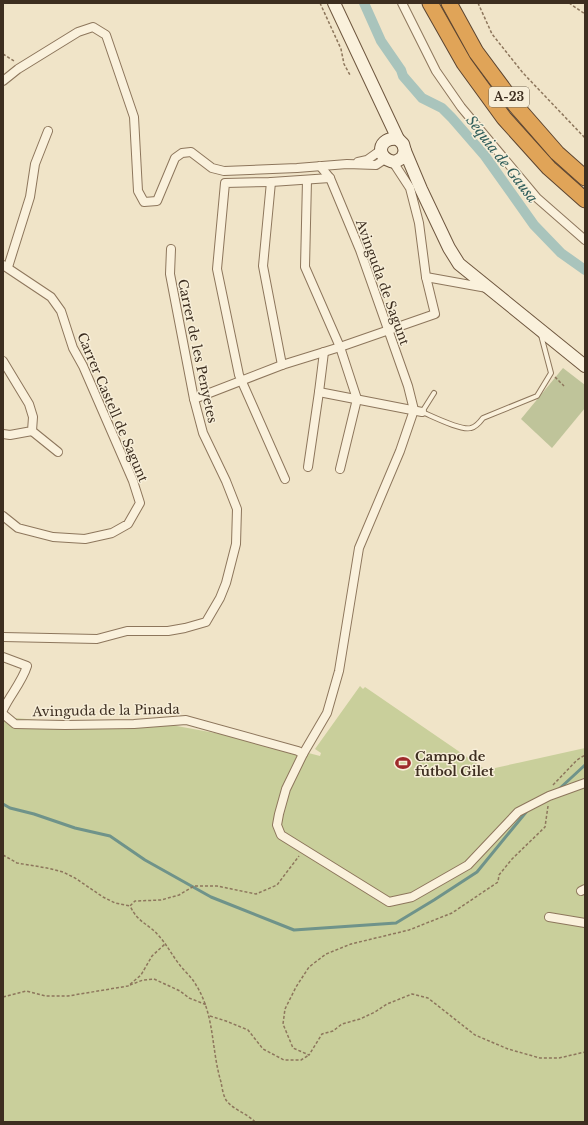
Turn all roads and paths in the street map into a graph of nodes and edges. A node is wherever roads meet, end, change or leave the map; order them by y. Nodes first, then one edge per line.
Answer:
1 (320, 3) edge
2 (334, 3) edge
3 (402, 3) edge
4 (430, 3) edge
5 (449, 3) edge
6 (478, 3) edge
7 (569, 3) edge
8 (585, 14) edge
9 (3, 54) edge
10 (22, 67) junction
11 (350, 75) dead end
12 (3, 81) edge
13 (48, 131) dead end
14 (585, 138) edge
15 (390, 152) junction
16 (320, 166) junction
17 (330, 178) junction
18 (585, 178) edge
19 (307, 180) junction
20 (270, 182) junction
21 (421, 190) junction
22 (585, 200) edge
23 (585, 240) edge
24 (171, 249) dead end
25 (5, 266) edge
26 (426, 277) junction
27 (490, 289) junction
28 (540, 330) junction
29 (388, 331) junction
30 (340, 347) junction
31 (324, 352) junction
32 (3, 361) edge
33 (282, 365) junction
34 (585, 366) edge
35 (550, 373) junction
36 (241, 381) junction
37 (564, 386) dead end
38 (320, 392) junction
39 (434, 394) dead end
40 (194, 399) junction
41 (357, 399) junction
42 (418, 411) junction
43 (32, 431) junction
44 (3, 434) edge
45 (58, 452) dead end
46 (308, 467) dead end
47 (340, 469) dead end
48 (285, 479) dead end
49 (3, 516) edge
50 (3, 637) edge
51 (3, 657) edge
52 (3, 710) edge
53 (3, 714) edge
54 (303, 754) junction
55 (585, 755) edge
56 (585, 783) edge
57 (549, 796) junction
58 (304, 850) junction
59 (3, 855) edge
60 (130, 906) junction
61 (549, 918) dead end
62 (585, 923) edge
63 (165, 944) junction
64 (128, 986) junction
65 (3, 997) edge
66 (207, 1005) junction
67 (210, 1016) junction
68 (585, 1052) edge
69 (309, 1055) junction
70 (255, 1122) edge

1 - 11 path
2 - 15 street
3 - 23 street
4 - 22 highway, A-23
5 - 18 highway, A-23
6 - 14 path
7 - 8 path
9 - 10 path
10 - 12 street
10 - 16 street
13 - 25 street
15 - 16 street
15 - 21 street
15 - 21 street
15 - 26 street
16 - 17 street, Avinguda de Sagunt
17 - 19 street
17 - 29 street, Avinguda de Sagunt
19 - 20 street
19 - 30 street
20 - 33 street
20 - 36 street
21 - 27 street
24 - 40 street, Carrer de les Penyetes
25 - 49 street, Carrer Castell de Sagunt
26 - 27 street
26 - 29 street
27 - 28 street
28 - 34 street
28 - 35 lane
29 - 30 street
29 - 42 street, Avinguda de Sagunt
30 - 31 street
30 - 41 street
31 - 33 street
31 - 38 street
32 - 43 street
33 - 36 street
35 - 37 path
35 - 42 lane
36 - 40 street
36 - 48 street
38 - 41 street
38 - 46 street
39 - 42 lane
40 - 50 street, Carrer de les Penyetes
41 - 42 street
41 - 47 street
42 - 54 street
43 - 44 street
43 - 45 street
51 - 52 street
53 - 54 street, Avinguda de la Pinada
54 - 58 street
55 - 57 path
56 - 57 street
57 - 58 street
57 - 69 path
58 - 60 path
59 - 60 path
60 - 63 path
61 - 62 street
63 - 64 path
63 - 66 path
64 - 65 path
64 - 66 path
66 - 67 path
67 - 69 path
67 - 70 path
68 - 69 path

